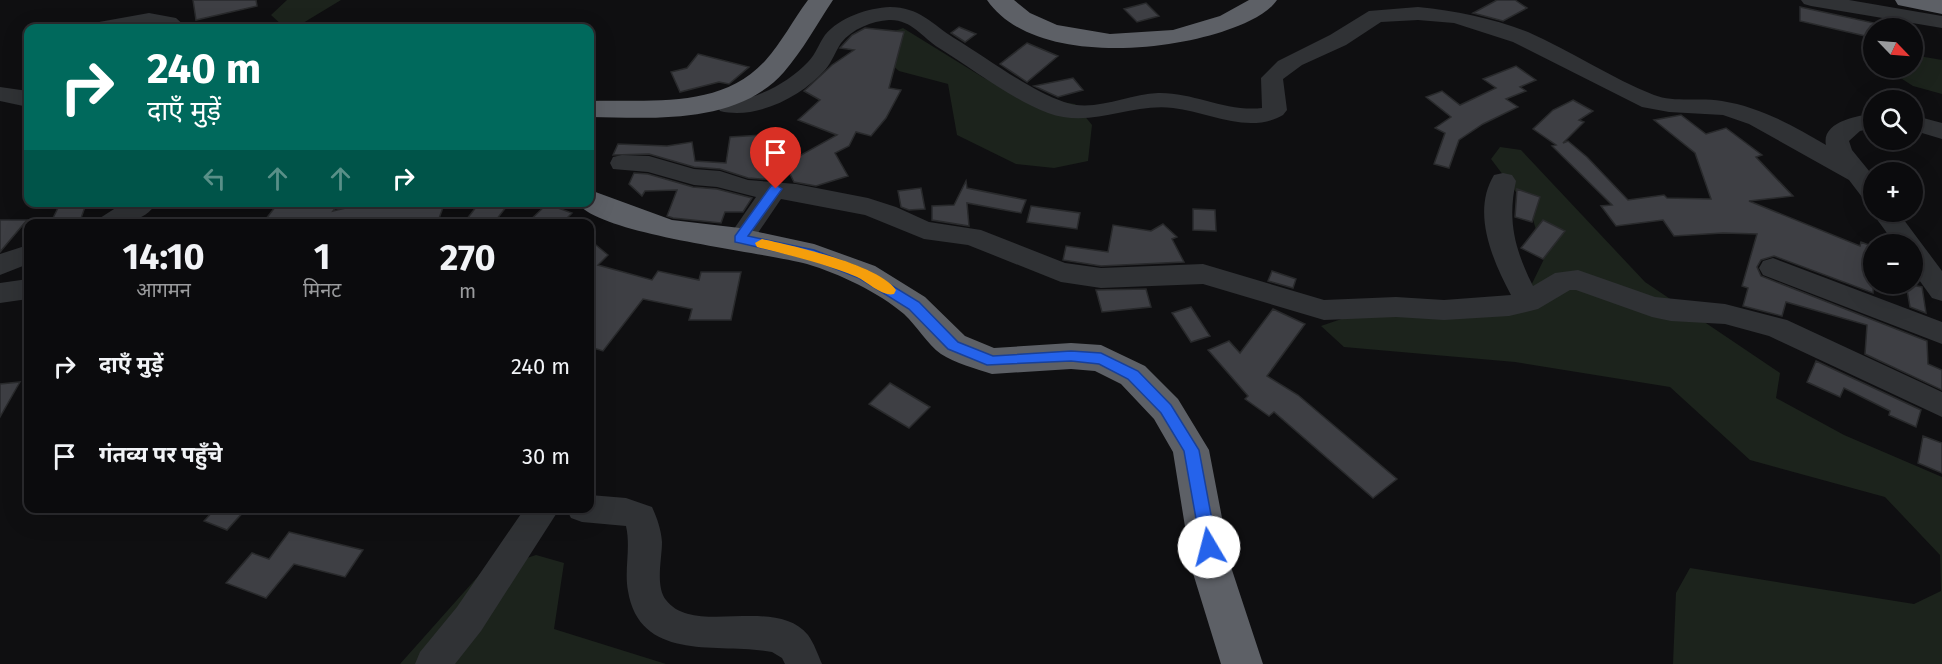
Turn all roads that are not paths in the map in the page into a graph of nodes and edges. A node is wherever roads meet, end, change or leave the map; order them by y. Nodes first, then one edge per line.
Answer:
1 (821, 0) edge
2 (1265, 0) edge
3 (1811, 0) edge
4 (1907, 0) edge
5 (1001, 1) edge
6 (1942, 7) edge
7 (1942, 22) edge
8 (128, 24) edge
9 (171, 24) edge
10 (0, 94) edge
11 (24, 97) edge
12 (725, 99) junction
13 (24, 108) edge
14 (594, 109) edge
15 (0, 111) edge
16 (1863, 123) edge
17 (1923, 125) edge
18 (1942, 131) edge
19 (622, 163) dead end
20 (1858, 174) junction
21 (1503, 181) dead end
22 (1863, 181) edge
23 (776, 189) junction
24 (594, 202) edge
25 (137, 207) edge
26 (117, 219) edge
27 (740, 239) junction
28 (24, 256) edge
29 (1923, 264) edge
30 (0, 265) edge
31 (1773, 268) dead end
32 (24, 290) edge
33 (1942, 291) edge
34 (0, 293) edge
35 (1528, 302) junction
36 (1942, 333) edge
37 (1942, 405) edge
38 (594, 509) edge
39 (541, 513) edge
40 (433, 664) edge
41 (804, 664) edge
42 (1242, 664) edge

1 - 12 highway
2 - 5 highway
3 - 7 street
4 - 6 highway
8 - 9 street
10 - 11 street
12 - 14 highway
12 - 20 street
13 - 15 street
16 - 20 street
17 - 18 street
19 - 23 street
20 - 22 street
21 - 35 street
23 - 27 street
23 - 35 street
24 - 27 highway
25 - 26 street
27 - 42 highway
28 - 30 street
29 - 33 street
31 - 36 street
32 - 34 street
35 - 37 street
38 - 41 street
39 - 40 street

